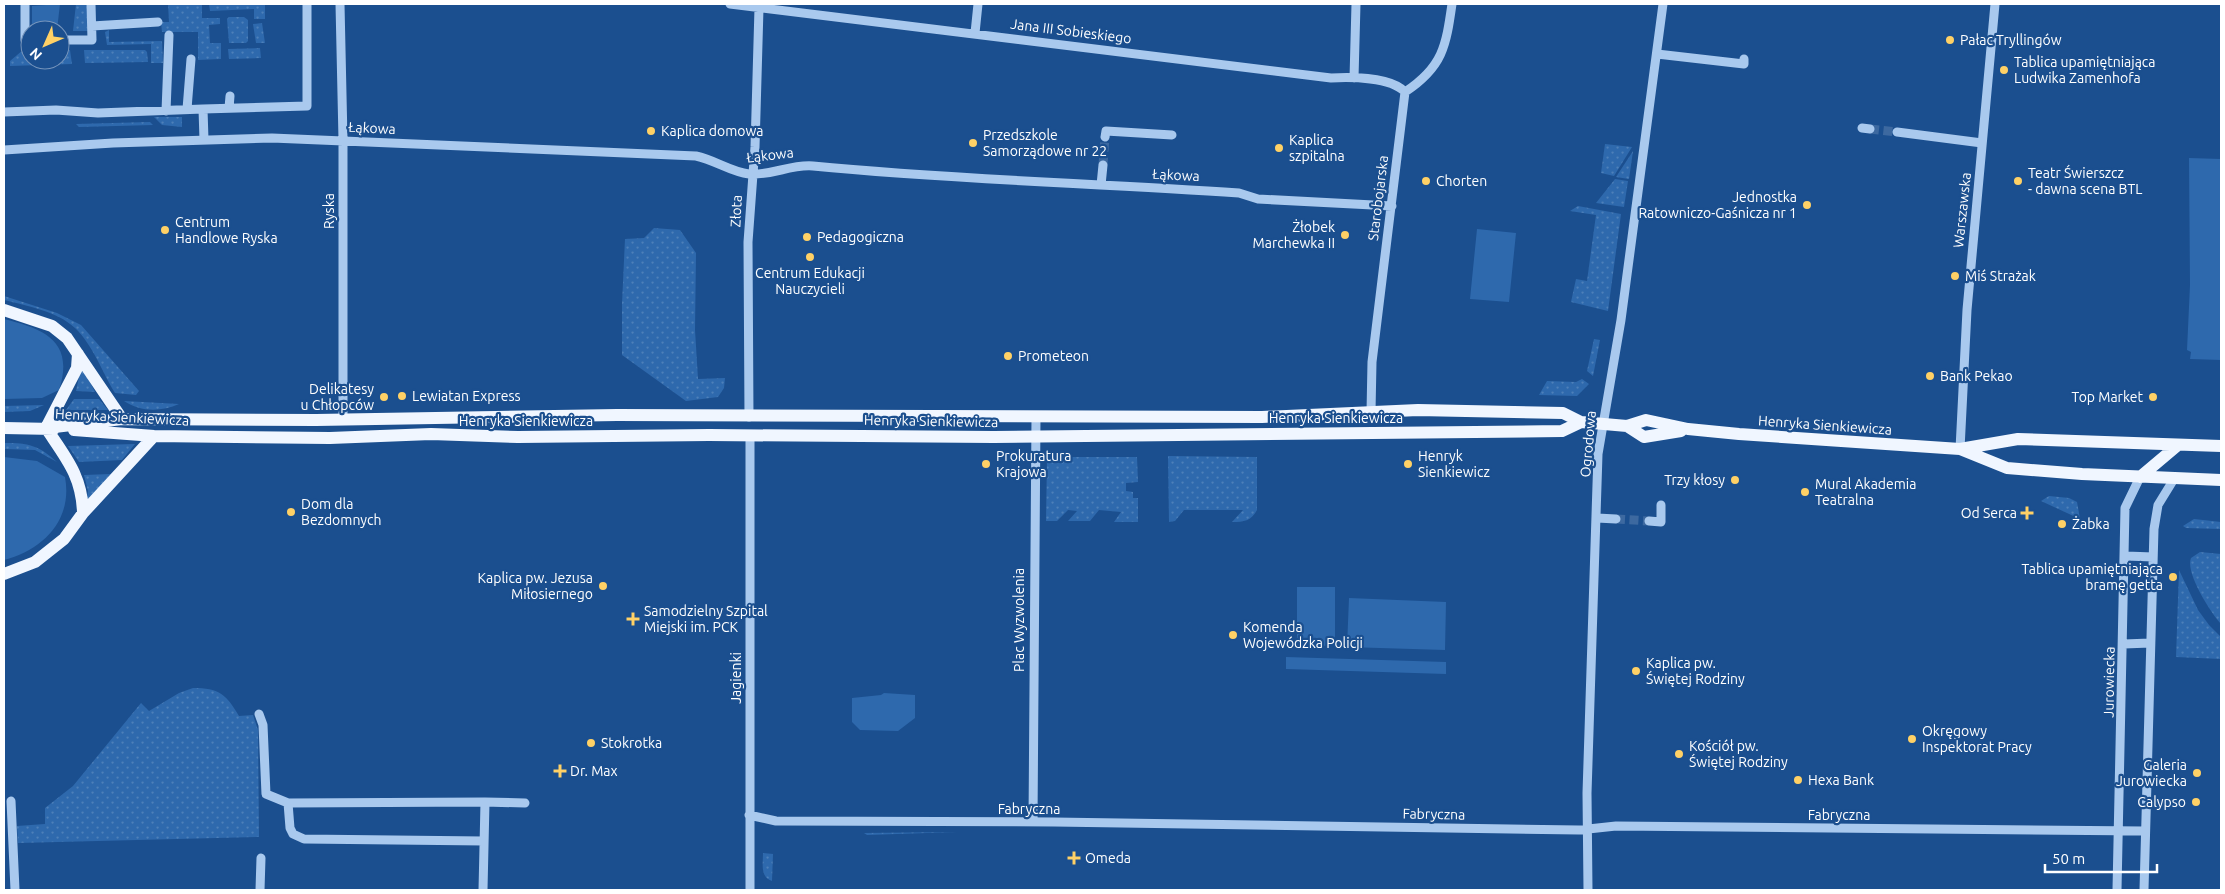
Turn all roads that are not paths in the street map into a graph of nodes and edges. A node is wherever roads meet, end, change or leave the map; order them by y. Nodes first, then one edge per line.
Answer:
1 (25, 4) edge
2 (91, 4) edge
3 (307, 4) edge
4 (340, 4) edge
5 (730, 4) edge
6 (978, 4) edge
7 (1356, 4) edge
8 (1452, 4) edge
9 (1663, 4) edge
10 (1995, 4) edge
11 (759, 8) junction
12 (25, 20) edge
13 (158, 22) dead end
14 (92, 26) junction
15 (975, 33) junction
16 (169, 35) dead end
17 (70, 40) edge
18 (1657, 54) junction
19 (191, 59) dead end
20 (1744, 59) dead end
21 (1354, 78) junction
22 (1406, 92) junction
23 (230, 96) dead end
24 (229, 108) junction
25 (187, 109) junction
26 (203, 109) junction
27 (166, 111) junction
28 (4, 112) edge
29 (1897, 132) tunnel mouth
30 (1172, 135) dead end
31 (1105, 137) dead end
32 (204, 140) junction
33 (343, 140) junction
34 (1982, 143) junction
35 (4, 150) edge
36 (1103, 165) tunnel mouth
37 (751, 174) junction
38 (1101, 185) junction
39 (1392, 206) junction
40 (4, 310) edge
41 (78, 354) junction
42 (1371, 412) junction
43 (651, 416) junction
44 (519, 417) junction
45 (749, 417) junction
46 (1036, 417) junction
47 (1262, 417) junction
48 (122, 419) junction
49 (343, 419) junction
50 (1581, 422) junction
51 (1602, 424) junction
52 (4, 428) edge
53 (46, 428) junction
54 (1262, 433) junction
55 (154, 436) junction
56 (649, 436) junction
57 (750, 436) junction
58 (518, 437) junction
59 (1034, 437) junction
60 (2178, 445) junction
61 (2221, 446) edge
62 (1960, 449) junction
63 (2140, 477) junction
64 (2174, 479) junction
65 (2221, 480) edge
66 (1661, 506) dead end
67 (82, 514) junction
68 (1597, 518) junction
69 (1616, 519) tunnel mouth
70 (1649, 521) dead end
71 (2126, 556) junction
72 (2153, 557) junction
73 (4, 574) edge
74 (2150, 643) junction
75 (2124, 644) junction
76 (260, 714) dead end
77 (11, 801) dead end
78 (485, 802) junction
79 (288, 803) junction
80 (525, 803) dead end
81 (749, 815) junction
82 (1033, 822) junction
83 (1587, 829) junction
84 (2119, 831) junction
85 (2144, 832) junction
86 (484, 841) junction
87 (261, 858) dead end
88 (15, 890) edge
89 (260, 890) edge
90 (483, 890) edge
91 (750, 890) edge
92 (1588, 890) edge
93 (2117, 890) edge
94 (2144, 890) edge

1 - 12 street
2 - 14 street
3 - 24 street
4 - 33 street, Ryska
5 - 11 street, Jana III Sobieskiego
6 - 15 street
7 - 21 street
8 - 22 street
9 - 18 street, Ogrodowa
10 - 34 street, Warszawska
11 - 15 street, Jana III Sobieskiego
11 - 37 street, Złota
13 - 14 street
14 - 17 street
15 - 21 street, Jana III Sobieskiego
16 - 27 street
18 - 20 street
18 - 51 street, Ogrodowa
19 - 25 street
21 - 22 street, Jana III Sobieskiego
22 - 39 street, Starobojarska
23 - 24 street
24 - 26 street
25 - 26 street
25 - 27 street
26 - 32 street
27 - 28 street
29 - 34 street
30 - 31 street
32 - 33 street, Łąkowa
32 - 35 street, Łąkowa
33 - 37 street, Łąkowa
33 - 49 street, Ryska
34 - 62 street, Warszawska
36 - 38 street
37 - 38 street, Łąkowa
37 - 45 street, Złota
38 - 39 street, Łąkowa
39 - 42 street, Starobojarska
40 - 41 main road
41 - 48 main road
41 - 53 main road
42 - 47 main road, Henryka Sienkiewicza
42 - 50 main road, Henryka Sienkiewicza
43 - 44 main road, Henryka Sienkiewicza
43 - 45 main road, Henryka Sienkiewicza
43 - 56 main road
44 - 49 main road, Henryka Sienkiewicza
44 - 58 main road
45 - 46 main road, Henryka Sienkiewicza
45 - 57 main road
46 - 47 main road, Henryka Sienkiewicza
46 - 59 street, Plac Wyzwolenia
47 - 54 main road
48 - 49 main road, Henryka Sienkiewicza
48 - 53 main road, Henryka Sienkiewicza
50 - 51 main road, Henryka Sienkiewicza
50 - 54 main road, Henryka Sienkiewicza
51 - 62 main road, Henryka Sienkiewicza
51 - 68 street, Ogrodowa
52 - 53 main road
53 - 55 main road, Henryka Sienkiewicza
53 - 67 main road
54 - 59 main road, Henryka Sienkiewicza
55 - 58 main road, Henryka Sienkiewicza
55 - 67 main road
56 - 57 main road, Henryka Sienkiewicza
56 - 58 main road, Henryka Sienkiewicza
57 - 59 main road, Henryka Sienkiewicza
57 - 81 street, Jagienki
59 - 82 street, Plac Wyzwolenia
60 - 61 main road, Henryka Sienkiewicza
60 - 62 main road, Henryka Sienkiewicza
60 - 63 main road
62 - 63 main road, Henryka Sienkiewicza
63 - 64 main road, Henryka Sienkiewicza
63 - 71 street, Jurowiecka
64 - 65 main road, Henryka Sienkiewicza
64 - 72 street
66 - 70 street
67 - 73 main road
68 - 69 street
68 - 83 street, Ogrodowa
71 - 72 street
71 - 75 street, Jurowiecka
72 - 74 street
74 - 75 street
74 - 85 street
75 - 84 street, Jurowiecka
76 - 79 street
77 - 88 street
78 - 79 street
78 - 80 street
78 - 86 street
79 - 86 street
81 - 82 street, Fabryczna
81 - 91 street, Jagienki
82 - 83 street, Fabryczna
83 - 84 street, Fabryczna
83 - 92 street, Ogrodowa
84 - 85 street, Fabryczna
84 - 93 street, Jurowiecka
85 - 94 street
86 - 90 street
87 - 89 street

